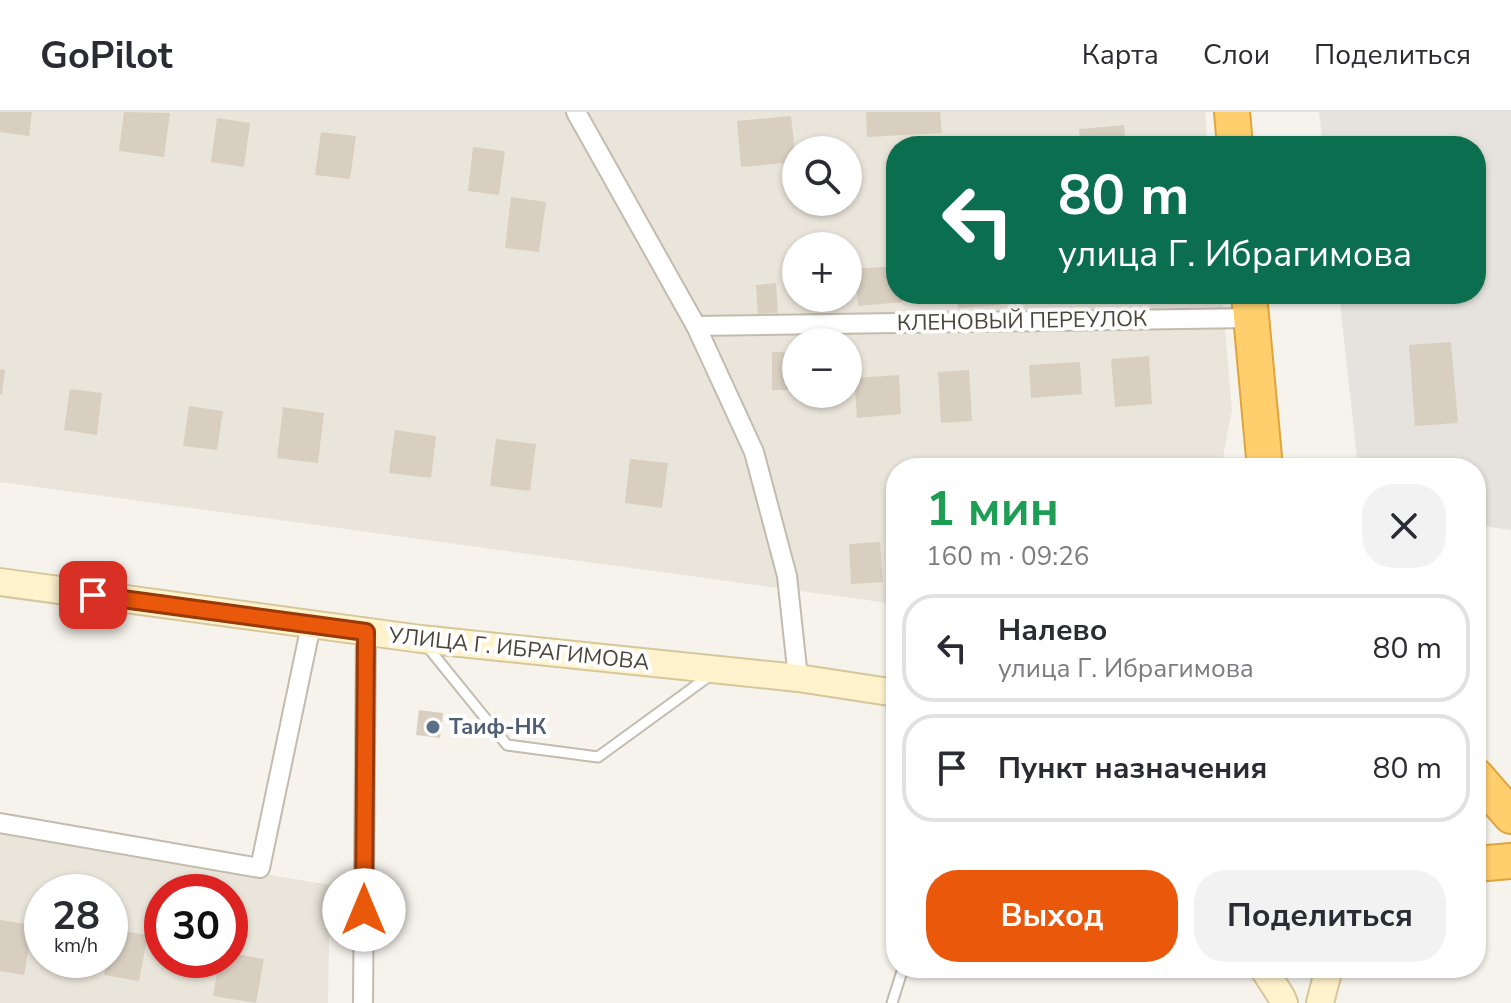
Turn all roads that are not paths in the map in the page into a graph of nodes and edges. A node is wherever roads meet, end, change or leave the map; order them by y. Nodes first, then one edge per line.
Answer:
1 (576, 112) edge
2 (1232, 112) edge
3 (1234, 136) edge
4 (1250, 306) edge
5 (696, 326) junction
6 (1264, 458) edge
7 (0, 582) edge
8 (311, 625) junction
9 (366, 632) junction
10 (421, 639) junction
11 (719, 670) junction
12 (798, 678) junction
13 (886, 691) edge
14 (1486, 787) edge
15 (1511, 816) edge
16 (0, 823) edge
17 (1511, 861) edge
18 (1486, 863) edge
19 (900, 978) edge
20 (1269, 978) edge
21 (1326, 978) edge
22 (363, 1003) edge
23 (892, 1003) edge
24 (1284, 1003) edge
25 (1320, 1003) edge

1 - 5 street
2 - 3 highway
4 - 5 street, КЛЕНОВЫЙ ПЕРЕУЛОК
4 - 6 highway
5 - 12 street
7 - 8 street, УЛИЦА Г. ИБРАГИМОВА
8 - 9 street, УЛИЦА Г. ИБРАГИМОВА
8 - 16 street
9 - 10 street, УЛИЦА Г. ИБРАГИМОВА
9 - 22 street
10 - 11 street, УЛИЦА Г. ИБРАГИМОВА
10 - 11 lane
11 - 12 street, УЛИЦА Г. ИБРАГИМОВА
12 - 13 street, УЛИЦА Г. ИБРАГИМОВА
14 - 15 highway
17 - 18 highway
19 - 23 lane
20 - 24 street
21 - 25 street

